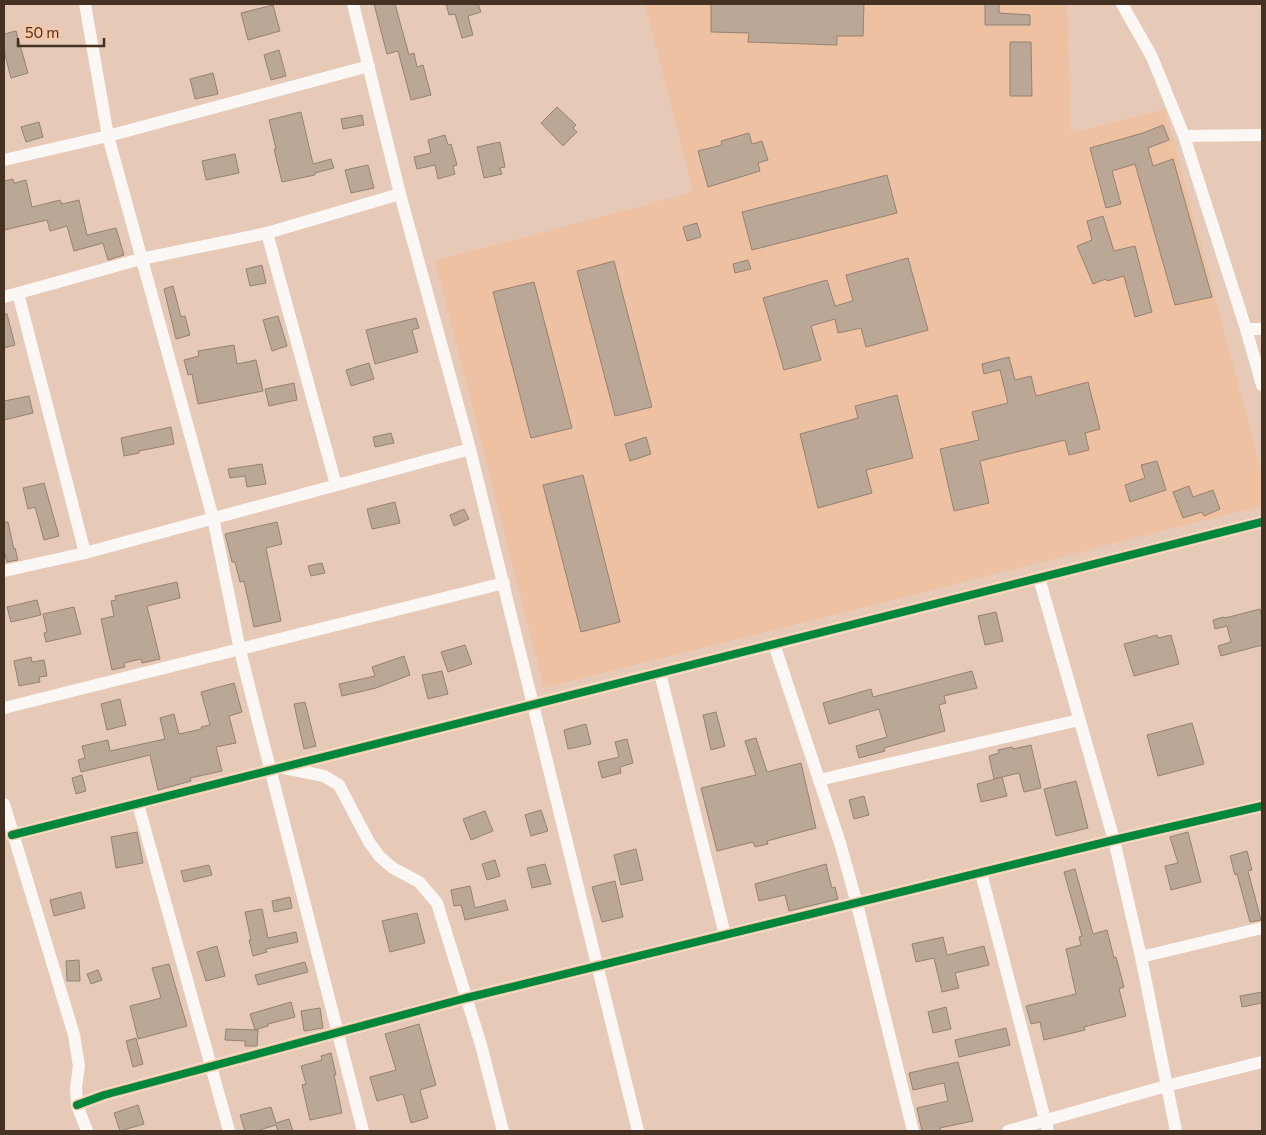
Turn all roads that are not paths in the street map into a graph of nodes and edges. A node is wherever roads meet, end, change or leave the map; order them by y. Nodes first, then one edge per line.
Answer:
1 (84, 4) edge
2 (353, 4) edge
3 (1122, 4) edge
4 (369, 66) junction
5 (1262, 135) edge
6 (108, 136) junction
7 (1184, 136) junction
8 (4, 160) edge
9 (400, 194) junction
10 (267, 233) junction
11 (141, 259) junction
12 (18, 294) junction
13 (4, 297) edge
14 (1246, 329) junction
15 (1262, 329) edge
16 (1262, 384) edge
17 (470, 449) junction
18 (336, 485) junction
19 (213, 518) junction
20 (1262, 522) edge
21 (85, 553) junction
22 (4, 571) edge
23 (1038, 578) junction
24 (504, 582) junction
25 (774, 644) junction
26 (240, 650) junction
27 (660, 673) junction
28 (533, 705) junction
29 (4, 708) edge
30 (1079, 720) junction
31 (276, 769) junction
32 (819, 780) junction
33 (4, 804) edge
34 (138, 804) junction
35 (1262, 806) edge
36 (12, 835) junction
37 (1114, 840) junction
38 (981, 873) junction
39 (857, 904) junction
40 (1262, 928) edge
41 (725, 935) junction
42 (1141, 957) junction
43 (597, 966) junction
44 (466, 998) junction
45 (337, 1032) junction
46 (1262, 1062) edge
47 (211, 1066) junction
48 (1166, 1086) junction
49 (77, 1106) junction
50 (1047, 1126) edge
51 (87, 1131) edge
52 (229, 1131) edge
53 (363, 1131) edge
54 (503, 1131) edge
55 (638, 1131) edge
56 (913, 1131) edge
57 (1008, 1131) edge
58 (1176, 1131) edge

1 - 6 street
2 - 4 street
3 - 7 street
4 - 6 street
4 - 9 street
5 - 7 street
6 - 8 street
6 - 11 street
7 - 14 street
9 - 10 street
9 - 17 street
10 - 11 street
10 - 18 street
11 - 12 street
11 - 19 street
12 - 13 street
12 - 21 street
14 - 15 street
14 - 16 street
17 - 18 street
17 - 24 street
18 - 19 street
19 - 21 street
19 - 26 street
20 - 23 street
21 - 22 street
23 - 25 street
23 - 30 street
24 - 26 street
24 - 28 street
25 - 27 street
25 - 32 street
26 - 29 street
26 - 31 street
27 - 28 street
27 - 41 street
28 - 31 street
28 - 43 street
30 - 32 street
30 - 37 street
31 - 34 street
31 - 44 street
31 - 45 street
32 - 39 street
33 - 36 street
34 - 36 street
34 - 47 street
35 - 37 street
36 - 49 street
37 - 38 street
37 - 42 street
38 - 39 street
38 - 50 street
39 - 41 street
39 - 56 street
40 - 42 street
41 - 43 street
42 - 48 street
43 - 44 street
43 - 55 street
44 - 45 street
44 - 54 street
45 - 47 street
45 - 53 street
46 - 48 street
47 - 49 street
47 - 52 street
48 - 50 street
48 - 58 street
49 - 51 street
50 - 57 street

